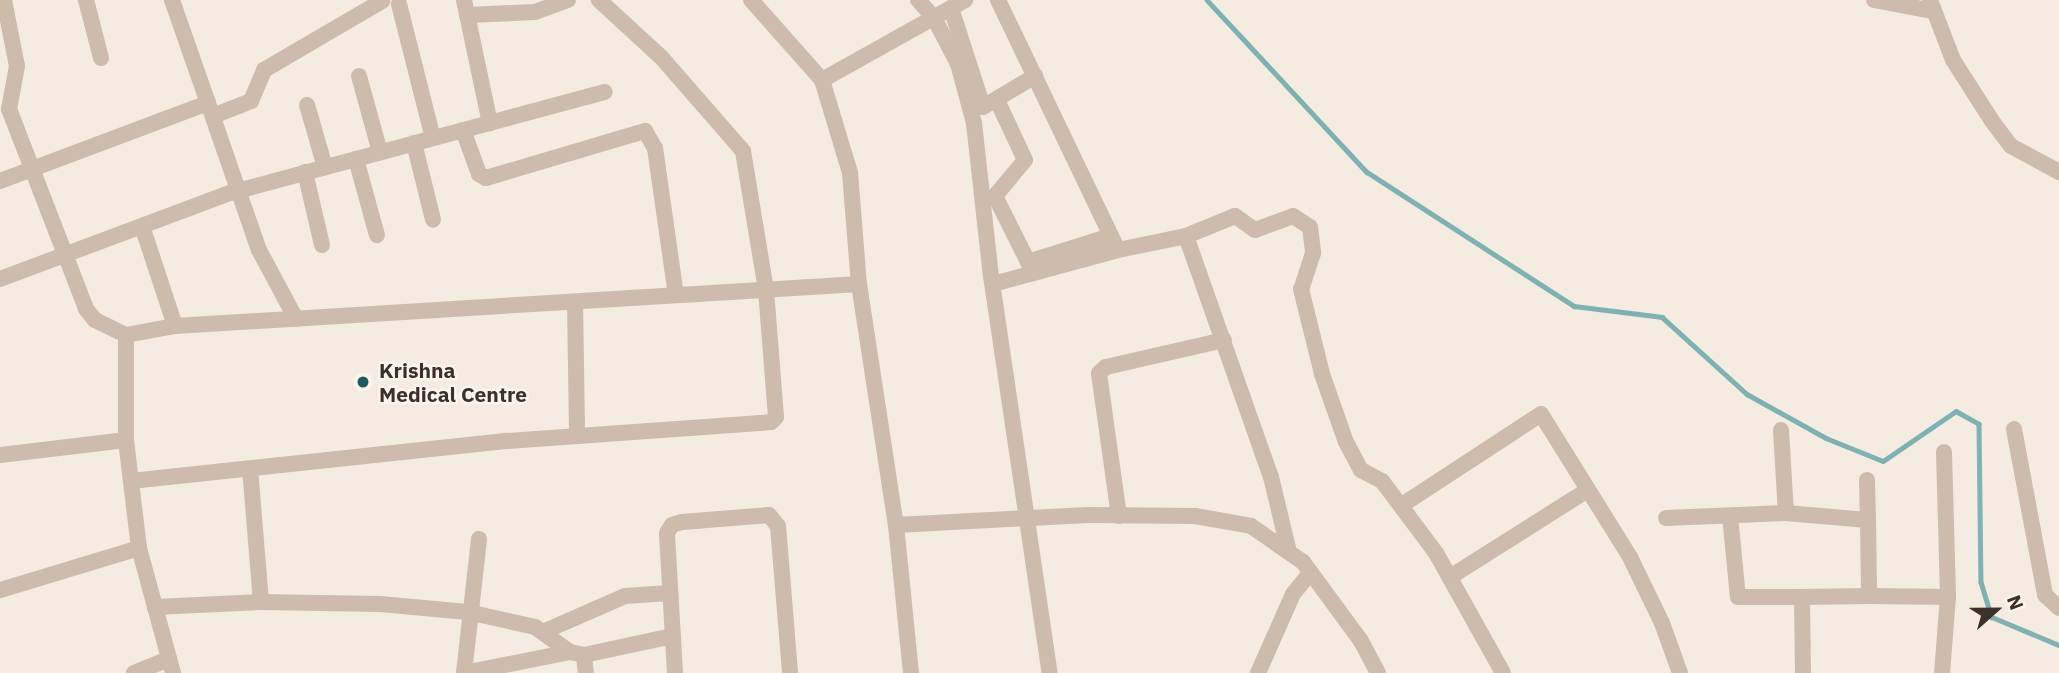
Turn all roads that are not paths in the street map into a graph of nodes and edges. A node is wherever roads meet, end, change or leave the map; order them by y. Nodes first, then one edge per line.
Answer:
1 (86, 0) edge
2 (172, 0) edge
3 (568, 0) edge
4 (599, 0) edge
5 (751, 0) edge
6 (918, 0) edge
7 (998, 0) edge
8 (1874, 0) edge
9 (2, 1) edge
10 (382, 1) edge
11 (958, 4) edge
12 (399, 5) dead end
13 (1931, 5) edge
14 (466, 8) edge
15 (934, 18) junction
16 (101, 58) dead end
17 (359, 76) dead end
18 (1035, 76) junction
19 (822, 80) junction
20 (605, 92) dead end
21 (997, 100) junction
22 (307, 106) dead end
23 (210, 109) junction
24 (490, 123) junction
25 (463, 130) junction
26 (433, 138) junction
27 (414, 143) junction
28 (380, 152) junction
29 (356, 159) junction
30 (325, 167) junction
31 (32, 169) junction
32 (305, 172) junction
33 (2059, 172) edge
34 (0, 181) edge
35 (241, 189) junction
36 (433, 220) dead end
37 (142, 226) junction
38 (377, 235) dead end
39 (1186, 236) junction
40 (1114, 243) junction
41 (322, 246) dead end
42 (67, 254) junction
43 (0, 279) edge
44 (859, 284) junction
45 (993, 284) junction
46 (766, 290) junction
47 (676, 295) junction
48 (575, 302) junction
49 (296, 319) junction
50 (175, 326) junction
51 (126, 335) junction
52 (1224, 340) junction
53 (2014, 429) dead end
54 (1781, 430) dead end
55 (577, 436) junction
56 (126, 440) junction
57 (1944, 452) dead end
58 (0, 455) edge
59 (250, 469) junction
60 (1867, 480) dead end
61 (131, 481) junction
62 (1586, 491) junction
63 (1402, 505) junction
64 (1786, 513) junction
65 (1119, 516) junction
66 (1730, 516) junction
67 (1666, 518) dead end
68 (1025, 519) junction
69 (1868, 520) junction
70 (896, 525) junction
71 (479, 539) dead end
72 (139, 548) junction
73 (1289, 552) junction
74 (1311, 572) junction
75 (1450, 577) junction
76 (0, 590) edge
77 (670, 593) junction
78 (1869, 596) junction
79 (1802, 597) junction
80 (1948, 597) junction
81 (261, 602) junction
82 (155, 607) junction
83 (2059, 608) edge
84 (468, 611) junction
85 (545, 631) junction
86 (673, 636) junction
87 (577, 653) junction
88 (171, 666) edge
89 (134, 673) edge
90 (464, 673) edge
91 (586, 673) edge
92 (675, 673) edge
93 (790, 673) edge
94 (911, 673) edge
95 (1050, 673) edge
96 (1258, 673) edge
97 (1378, 673) edge
98 (1503, 673) edge
99 (1679, 673) edge
100 (1803, 673) edge
101 (1942, 673) edge

1 - 16 street
2 - 23 street
3 - 14 street
4 - 46 street
5 - 19 street
6 - 15 street
7 - 18 street
8 - 13 street
9 - 31 street
10 - 23 street
11 - 15 street
11 - 21 street
12 - 26 street
13 - 33 street
14 - 24 street
15 - 19 street
15 - 45 street
17 - 28 street
18 - 21 street
18 - 40 street
19 - 44 street
20 - 24 street
21 - 40 street
22 - 30 street
23 - 31 street
23 - 35 street
24 - 25 street
25 - 26 street
25 - 47 street
26 - 27 street
27 - 28 street
27 - 36 street
28 - 29 street
29 - 30 street
29 - 38 street
30 - 32 street
31 - 34 street
31 - 42 street
32 - 35 street
32 - 41 street
35 - 37 street
35 - 49 street
37 - 42 street
37 - 50 street
39 - 40 street
39 - 52 street
39 - 63 street
40 - 45 street
42 - 43 street
42 - 51 street
44 - 46 street
44 - 70 street
45 - 68 street
46 - 47 street
46 - 55 street
47 - 48 street
48 - 49 street
48 - 55 street
49 - 50 street
50 - 51 street
51 - 56 street
52 - 65 street
52 - 73 street
53 - 83 street
54 - 64 street
55 - 59 street
56 - 58 street
56 - 61 street
57 - 80 street
59 - 61 street
59 - 81 street
60 - 69 street
61 - 72 street
62 - 63 street
62 - 75 street
62 - 99 street
63 - 75 street
64 - 66 street
64 - 69 street
65 - 68 street
65 - 73 street
66 - 67 street
66 - 79 street
68 - 70 street
68 - 95 street
69 - 78 street
70 - 94 street
71 - 84 street
72 - 76 street
72 - 82 street
73 - 74 street
74 - 96 street
74 - 97 street
75 - 98 street
77 - 85 street
77 - 86 street
77 - 93 street
78 - 79 street
78 - 80 street
79 - 100 street
80 - 101 street
81 - 82 street
81 - 84 street
82 - 88 street
84 - 85 street
84 - 90 street
85 - 87 street
86 - 87 street
86 - 92 street
87 - 90 street
87 - 91 street
88 - 89 street

